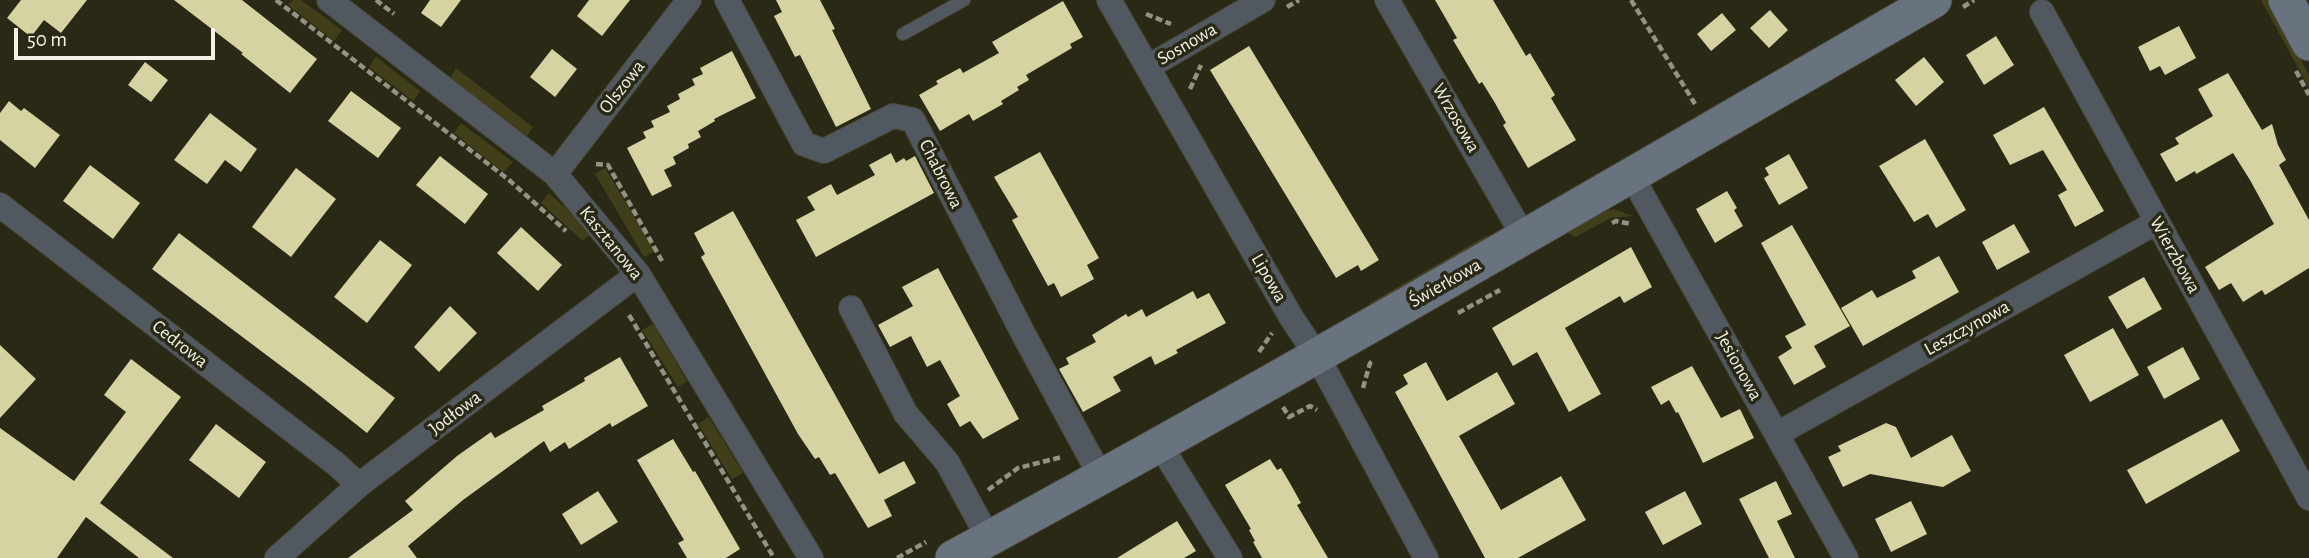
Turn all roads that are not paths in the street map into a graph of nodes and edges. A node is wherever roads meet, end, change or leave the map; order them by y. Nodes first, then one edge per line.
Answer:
1 (329, 0) edge
2 (689, 0) edge
3 (727, 0) edge
4 (964, 0) edge
5 (1109, 0) edge
6 (1387, 0) edge
7 (2286, 0) edge
8 (1948, 4) edge
9 (1269, 7) edge
10 (2042, 12) dead end
11 (902, 34) dead end
12 (2309, 43) edge
13 (1148, 67) junction
14 (555, 174) junction
15 (1631, 175) junction
16 (0, 205) edge
17 (2157, 222) junction
18 (1524, 237) junction
19 (638, 274) junction
20 (851, 309) dead end
21 (1317, 356) junction
22 (1777, 434) junction
23 (1160, 445) junction
24 (1101, 477) junction
25 (359, 485) junction
26 (2309, 498) edge
27 (989, 538) junction
28 (277, 558) edge
29 (811, 558) edge
30 (953, 558) edge
31 (1230, 558) edge
32 (1426, 558) edge
33 (1846, 558) edge

1 - 14 street, Kasztanowa
2 - 14 street, Olszowa
3 - 24 street, Chabrowa
4 - 11 lane
5 - 13 street, Lipowa
6 - 18 street, Wrzosowa
7 - 12 street
8 - 15 street, Świerkowa
9 - 13 street, Sosnowa
10 - 17 street, Wierzbowa
13 - 21 street, Lipowa
14 - 19 street, Kasztanowa
15 - 18 street, Świerkowa
15 - 22 street, Jesionowa
16 - 25 street, Cedrowa
17 - 22 street, Leszczynowa
17 - 26 street, Wierzbowa
18 - 21 street, Świerkowa
19 - 25 street, Jodłowa
19 - 29 street, Kasztanowa
20 - 27 street
21 - 23 street, Świerkowa
21 - 32 street, Lipowa
22 - 33 street, Jesionowa
23 - 24 street, Świerkowa
23 - 31 street
24 - 27 street, Świerkowa
25 - 28 street, Jodłowa
27 - 30 street, Świerkowa

